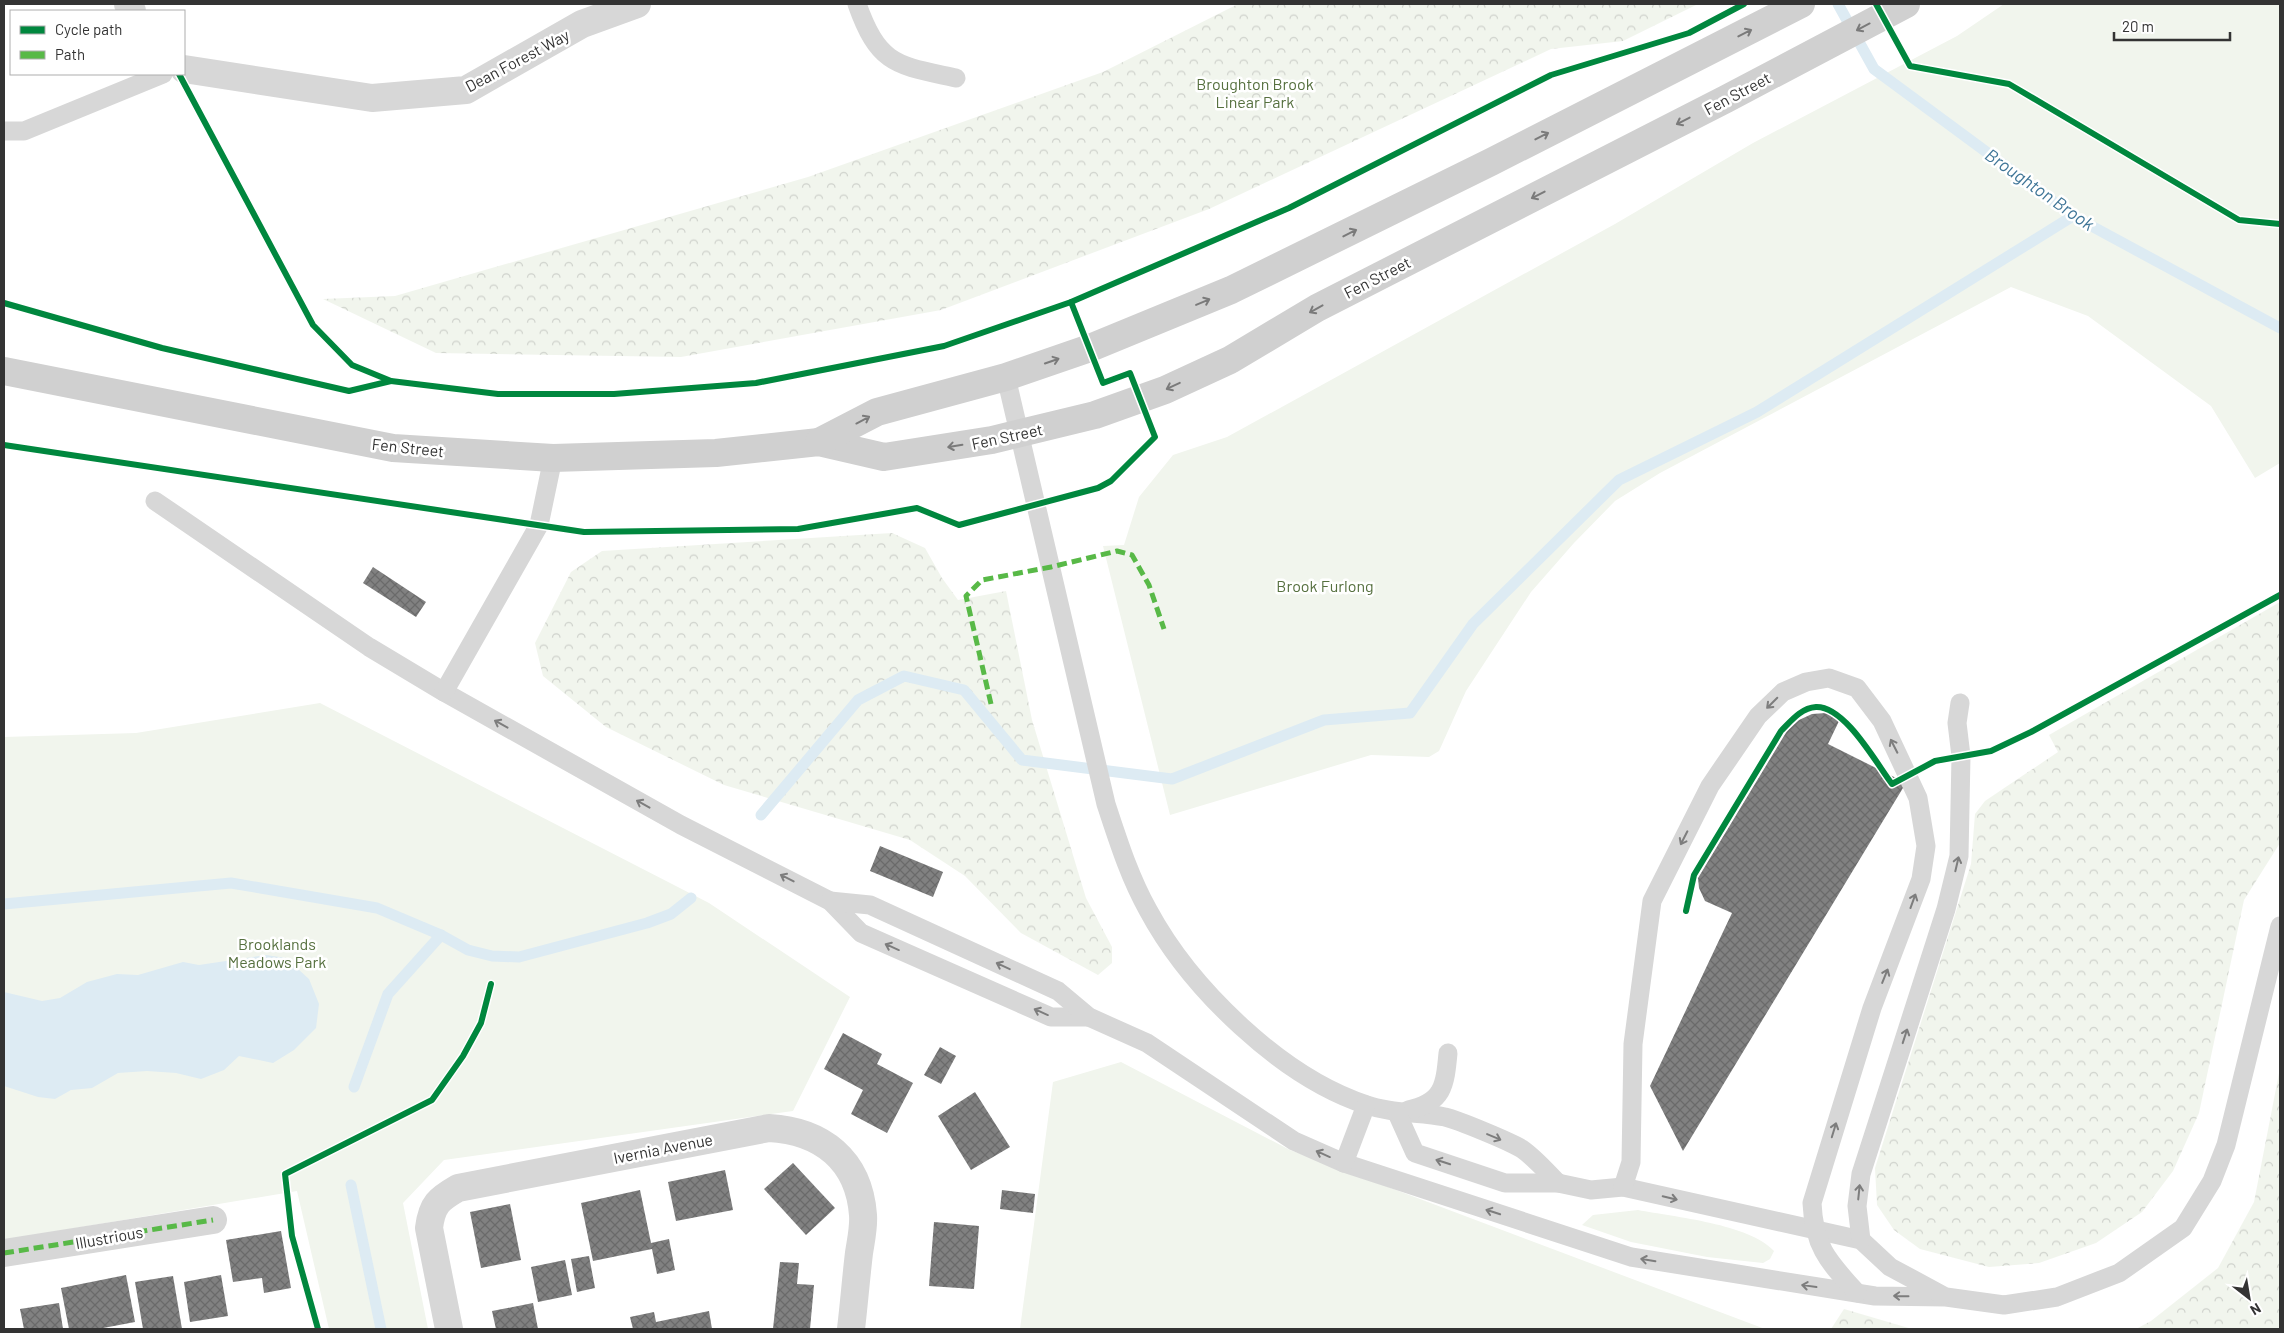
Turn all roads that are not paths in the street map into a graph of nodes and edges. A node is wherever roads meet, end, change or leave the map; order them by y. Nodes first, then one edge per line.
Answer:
1 (637, 4) edge
2 (857, 4) edge
3 (1801, 4) edge
4 (1906, 4) edge
5 (577, 14) edge
6 (185, 70) edge
7 (161, 75) edge
8 (956, 78) dead end
9 (4, 131) edge
10 (4, 370) edge
11 (1006, 377) junction
12 (1020, 435) junction
13 (819, 442) junction
14 (553, 458) junction
15 (155, 502) dead end
16 (444, 692) junction
17 (1960, 703) dead end
18 (830, 901) junction
19 (2280, 930) edge
20 (1089, 1017) junction
21 (1448, 1053) dead end
22 (1366, 1105) junction
23 (1397, 1113) junction
24 (1344, 1163) junction
25 (1558, 1183) junction
26 (1623, 1187) junction
27 (213, 1220) dead end
28 (1815, 1228) junction
29 (1861, 1240) junction
30 (4, 1253) edge
31 (1857, 1292) junction
32 (1946, 1297) junction
33 (450, 1329) edge
34 (851, 1329) edge

1 - 5 street, Dean Forest Way
2 - 8 lane
11 -> 3 street, Fen Street
4 -> 12 street, Fen Street
5 - 6 street, Dean Forest Way
7 - 9 lane
10 - 14 street, Fen Street
11 - 12 lane
13 -> 11 street, Fen Street
12 -> 13 street, Fen Street
12 - 22 lane
13 - 14 street, Fen Street
14 - 16 lane
15 - 16 lane
18 -> 16 lane
29 -> 17 lane
20 -> 18 lane
20 -> 18 lane
19 - 32 lane
24 -> 20 lane
21 - 23 lane
22 - 23 lane
22 - 24 lane
23 -> 25 lane
25 -> 23 lane
31 -> 24 lane
25 - 26 lane
26 -> 28 lane
28 -> 26 lane
27 - 30 street, Illustrious
28 - 29 lane
28 - 31 lane
29 - 32 lane
32 -> 31 lane
33 - 34 street, Ivernia Avenue

